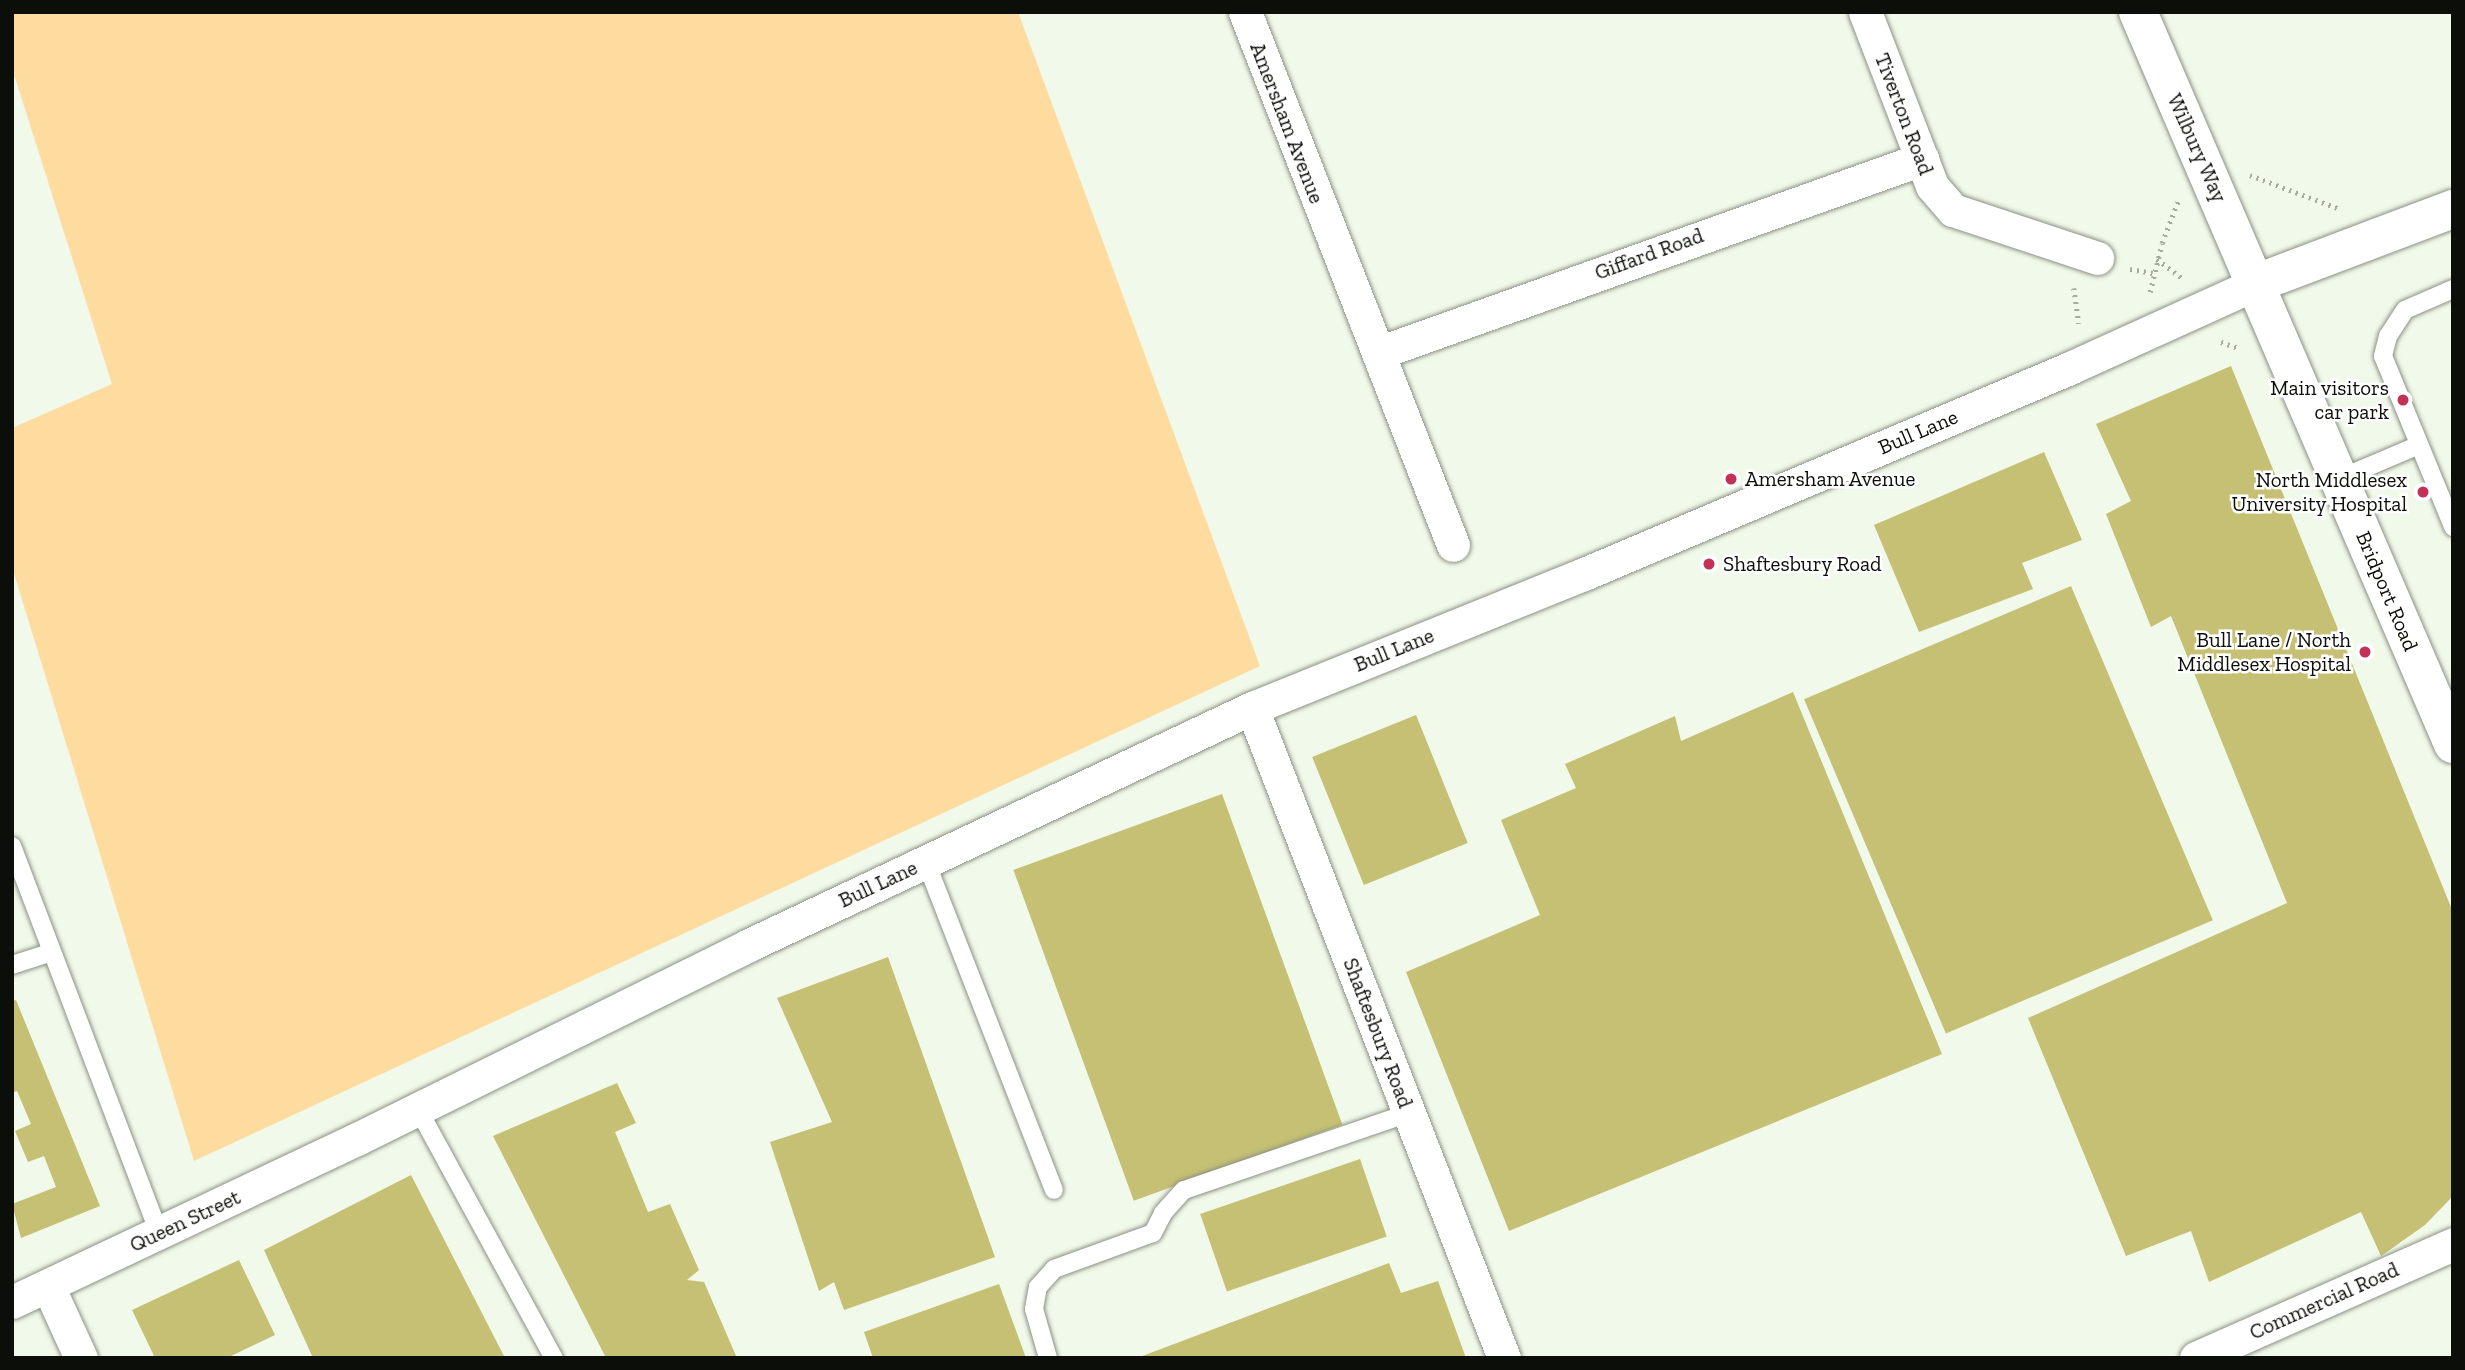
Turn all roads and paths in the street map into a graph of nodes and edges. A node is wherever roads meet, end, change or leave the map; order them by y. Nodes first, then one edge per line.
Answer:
1 (1245, 12) edge
2 (1866, 12) edge
3 (2138, 12) edge
4 (1922, 159) junction
5 (2243, 172) dead end
6 (1841, 185) junction
7 (2183, 197) dead end
8 (2453, 209) edge
9 (1953, 210) junction
10 (2353, 211) dead end
11 (2090, 255) joint
12 (2157, 259) junction
13 (2257, 283) junction
14 (2189, 287) dead end
15 (2453, 289) edge
16 (2150, 292) dead end
17 (1378, 353) junction
18 (2090, 358) junction
19 (2418, 445) junction
20 (2339, 479) junction
21 (2453, 527) edge
22 (1453, 545) dead end
23 (1252, 708) junction
24 (2453, 744) edge
25 (12, 846) edge
26 (926, 862) junction
27 (17, 874) edge
28 (49, 953) junction
29 (12, 965) edge
30 (418, 1109) junction
31 (1409, 1113) junction
32 (357, 1139) joint
33 (1054, 1190) dead end
34 (159, 1233) junction
35 (2453, 1244) edge
36 (48, 1286) junction
37 (12, 1302) edge
38 (81, 1358) edge
39 (554, 1358) edge
40 (1048, 1358) edge
41 (1504, 1358) edge
42 (2196, 1358) edge

1 - 17 street, Amersham Avenue
2 - 4 street, Tiverton Road
3 - 13 street, Wilbury Way
4 - 6 street, Giffard Road
4 - 9 street, Tiverton Road
5 - 10 path
6 - 9 street, Tiverton Road
6 - 17 street, Giffard Road
7 - 12 path, Wilbury Way
8 - 13 street, Bull Lane
9 - 11 street, Tiverton Road
11 - 18 path
12 - 14 path
12 - 16 path, Wilbury Way
13 - 18 street, Bull Lane
13 - 20 street, Bridport Road
15 - 19 lane
17 - 22 street, Amersham Avenue
18 - 23 street, Bull Lane
19 - 20 lane
19 - 21 lane
20 - 24 street, Bridport Road
23 - 26 street, Bull Lane
23 - 31 street, Shaftesbury Road
25 - 27 lane
26 - 30 street, Bull Lane
26 - 33 lane
27 - 28 lane
28 - 29 lane
28 - 34 lane
30 - 32 street, Bull Lane
30 - 39 lane
31 - 40 lane
31 - 41 street, Shaftesbury Road
32 - 34 street, Queen Street
34 - 36 street, Queen Street
35 - 42 street, Commercial Road
36 - 37 street, Queen Street
36 - 38 street

